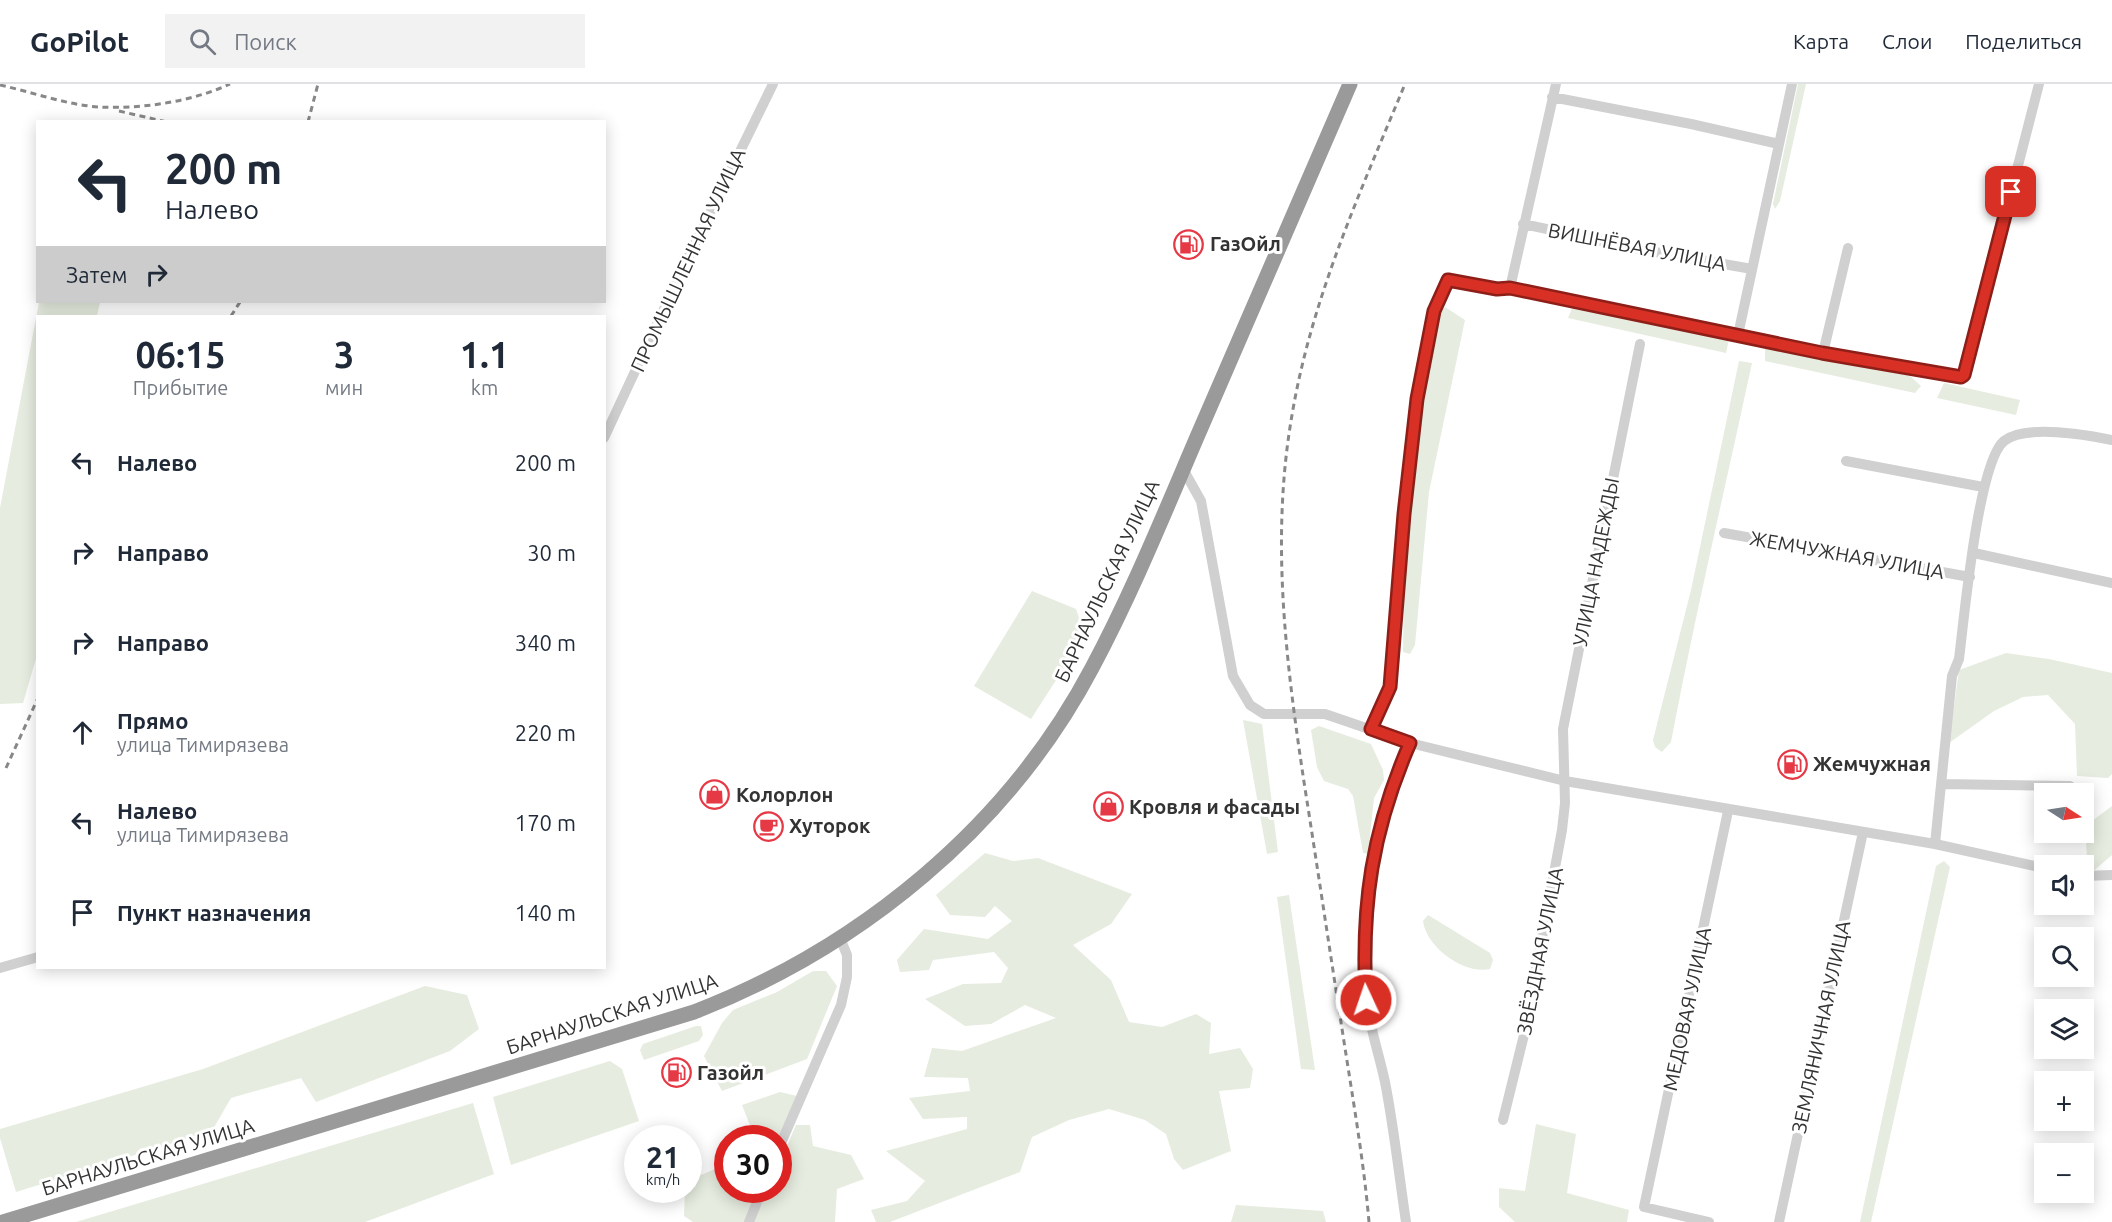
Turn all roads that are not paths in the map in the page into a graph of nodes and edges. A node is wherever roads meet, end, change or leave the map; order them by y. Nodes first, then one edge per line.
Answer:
1 (773, 84) edge
2 (1350, 84) edge
3 (1556, 84) edge
4 (1792, 84) edge
5 (2039, 84) edge
6 (1552, 97) junction
7 (1779, 144) junction
8 (1523, 224) junction
9 (1848, 248) dead end
10 (1752, 269) junction
11 (1510, 288) junction
12 (1738, 335) junction
13 (1640, 344) dead end
14 (1822, 353) junction
15 (606, 434) edge
16 (2112, 440) edge
17 (1846, 461) dead end
18 (1183, 470) junction
19 (1983, 487) junction
20 (1724, 533) dead end
21 (1974, 553) junction
22 (1970, 576) junction
23 (2112, 583) edge
24 (1371, 729) junction
25 (1410, 743) junction
26 (1565, 781) junction
27 (1942, 784) junction
28 (2034, 785) edge
29 (1728, 811) junction
30 (1863, 832) junction
31 (1935, 844) junction
32 (2034, 866) edge
33 (2112, 875) edge
34 (2094, 876) edge
35 (840, 938) junction
36 (36, 958) edge
37 (0, 968) edge
38 (1503, 1120) dead end
39 (789, 1125) edge
40 (756, 1203) edge
41 (3, 1222) edge
42 (748, 1222) edge
43 (1406, 1222) edge
44 (1709, 1222) edge
45 (1779, 1222) edge

1 - 15 street, ПРОМЫШЛЕННАЯ УЛИЦА
2 - 18 highway, БАРНАУЛЬСКАЯ УЛИЦА
3 - 6 street
4 - 7 street
5 - 14 street
6 - 7 street
6 - 8 street
7 - 10 street
8 - 10 street, ВИШНЁВАЯ УЛИЦА
8 - 11 street
9 - 14 street
10 - 12 street
11 - 12 street
11 - 24 street
12 - 14 street
13 - 26 street, УЛИЦА НАДЕЖДЫ
16 - 19 street
17 - 19 street
18 - 24 street
18 - 35 highway, БАРНАУЛЬСКАЯ УЛИЦА
19 - 21 street
20 - 22 street, ЖЕМЧУЖНАЯ УЛИЦА
21 - 22 street
21 - 23 street, ЖЕМЧУЖНАЯ УЛИЦА
22 - 27 street
24 - 25 street
25 - 26 street
25 - 43 street
26 - 29 street
26 - 38 street, ЗВЁЗДНАЯ УЛИЦА
27 - 28 street
27 - 31 street
29 - 30 street
29 - 44 street, МЕДОВАЯ УЛИЦА
30 - 31 street
30 - 45 street, ЗЕМЛЯНИЧНАЯ УЛИЦА
31 - 32 street
33 - 34 street
35 - 39 street
35 - 41 highway, БАРНАУЛЬСКАЯ УЛИЦА
36 - 37 street
40 - 42 street

